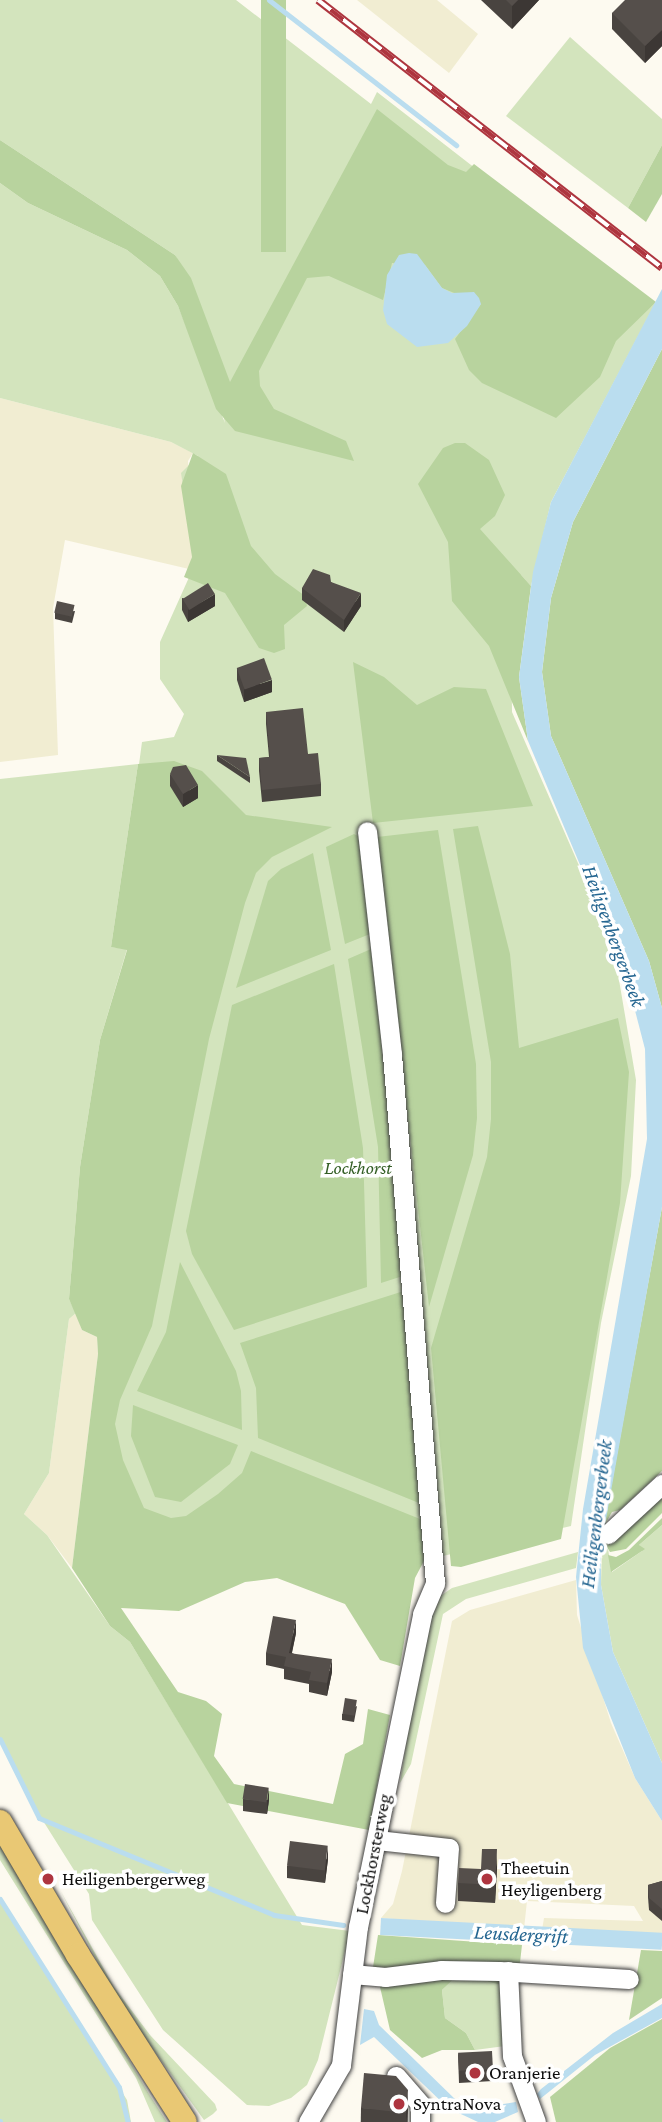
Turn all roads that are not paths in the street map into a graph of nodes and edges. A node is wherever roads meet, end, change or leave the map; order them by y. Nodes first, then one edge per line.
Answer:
1 (367, 831) dead end
2 (662, 1484) edge
3 (608, 1534) dead end
4 (0, 1822) edge
5 (377, 1840) junction
6 (445, 1903) dead end
7 (508, 1971) junction
8 (352, 1975) junction
9 (629, 1979) dead end
10 (396, 2076) edge
11 (185, 2122) edge
12 (308, 2122) edge
13 (420, 2122) edge
14 (536, 2122) edge

1 - 5 street, Lockhorsterweg
2 - 3 street
4 - 11 main road
5 - 6 street
5 - 8 street, Lockhorsterweg
7 - 8 street
7 - 9 street
7 - 14 street
8 - 12 street, Lockhorsterweg
10 - 13 street

